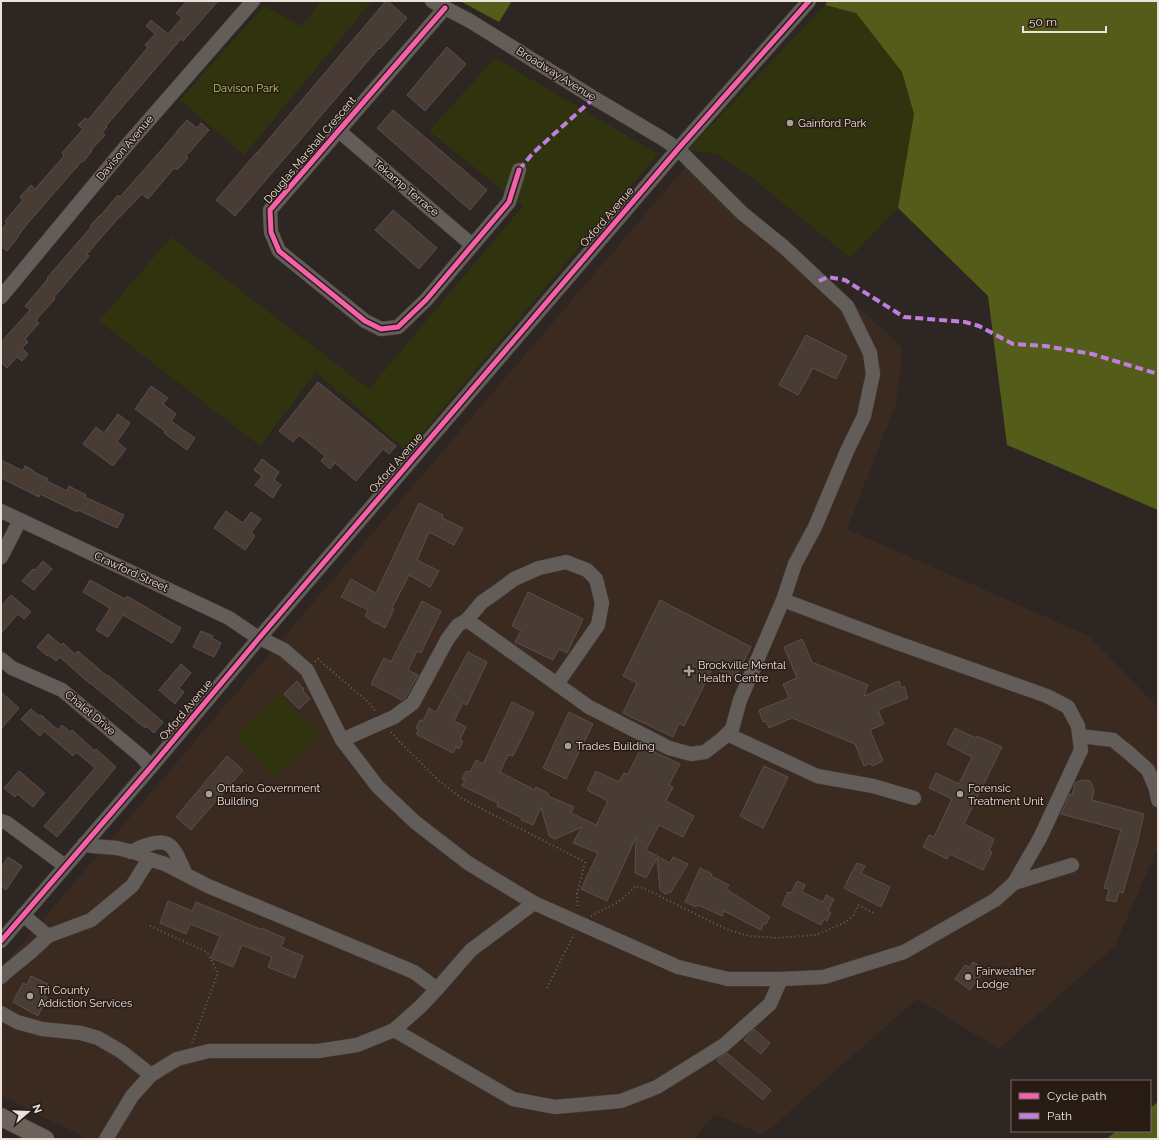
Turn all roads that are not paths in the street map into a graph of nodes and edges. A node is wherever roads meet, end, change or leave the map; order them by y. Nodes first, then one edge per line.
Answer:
1 (253, 1) edge
2 (432, 1) edge
3 (809, 1) edge
4 (445, 8) junction
5 (339, 131) junction
6 (678, 149) junction
7 (519, 170) dead end
8 (472, 245) junction
9 (1, 297) edge
10 (1, 511) edge
11 (20, 520) junction
12 (1, 557) edge
13 (783, 600) junction
14 (467, 620) junction
15 (260, 637) junction
16 (1, 659) edge
17 (557, 684) junction
18 (727, 734) junction
19 (1080, 736) junction
20 (342, 740) junction
21 (151, 767) junction
22 (914, 798) dead end
23 (1158, 800) edge
24 (1, 821) edge
25 (84, 844) junction
26 (131, 852) junction
27 (149, 859) junction
28 (1072, 865) dead end
29 (65, 866) junction
30 (186, 874) junction
31 (1014, 883) junction
32 (534, 903) junction
33 (23, 915) junction
34 (48, 936) junction
35 (1, 941) edge
36 (1, 977) edge
37 (781, 980) junction
38 (437, 989) junction
39 (3, 1016) edge
40 (394, 1030) junction
41 (151, 1075) junction
42 (1, 1117) edge
43 (45, 1139) edge
44 (106, 1139) edge

1 - 9 street, Davison Avenue
2 - 4 street, Broadway Avenue
3 - 6 street, Oxford Avenue
4 - 5 street, Douglas Marshall Crescent
4 - 6 street, Broadway Avenue
5 - 8 street, Tekamp Terrace
5 - 8 street, Douglas Marshall Crescent
6 - 13 street, Broadway Avenue
6 - 15 street, Oxford Avenue
7 - 8 street, Douglas Marshall Crescent
10 - 11 street, Crawford Street
11 - 12 street
11 - 15 street, Crawford Street
13 - 18 street, Broadway Avenue
13 - 19 street
14 - 17 street
14 - 17 street
14 - 20 street
15 - 20 street, Crawford Street
15 - 21 street, Oxford Avenue
16 - 21 street, Chalet Drive
17 - 18 street
18 - 22 street
19 - 23 street
19 - 31 street
20 - 32 street
21 - 25 street, Oxford Avenue
24 - 29 street
25 - 26 street
25 - 29 street, Oxford Avenue
26 - 27 street
26 - 30 street
27 - 30 street
27 - 34 street
28 - 31 street
29 - 33 street, Oxford Avenue
30 - 38 street
31 - 37 street
32 - 37 street
32 - 38 street
33 - 34 street
33 - 35 street, Oxford Avenue
34 - 36 street
37 - 40 street
38 - 40 street
39 - 41 street
40 - 41 street
41 - 44 street
42 - 43 main road

